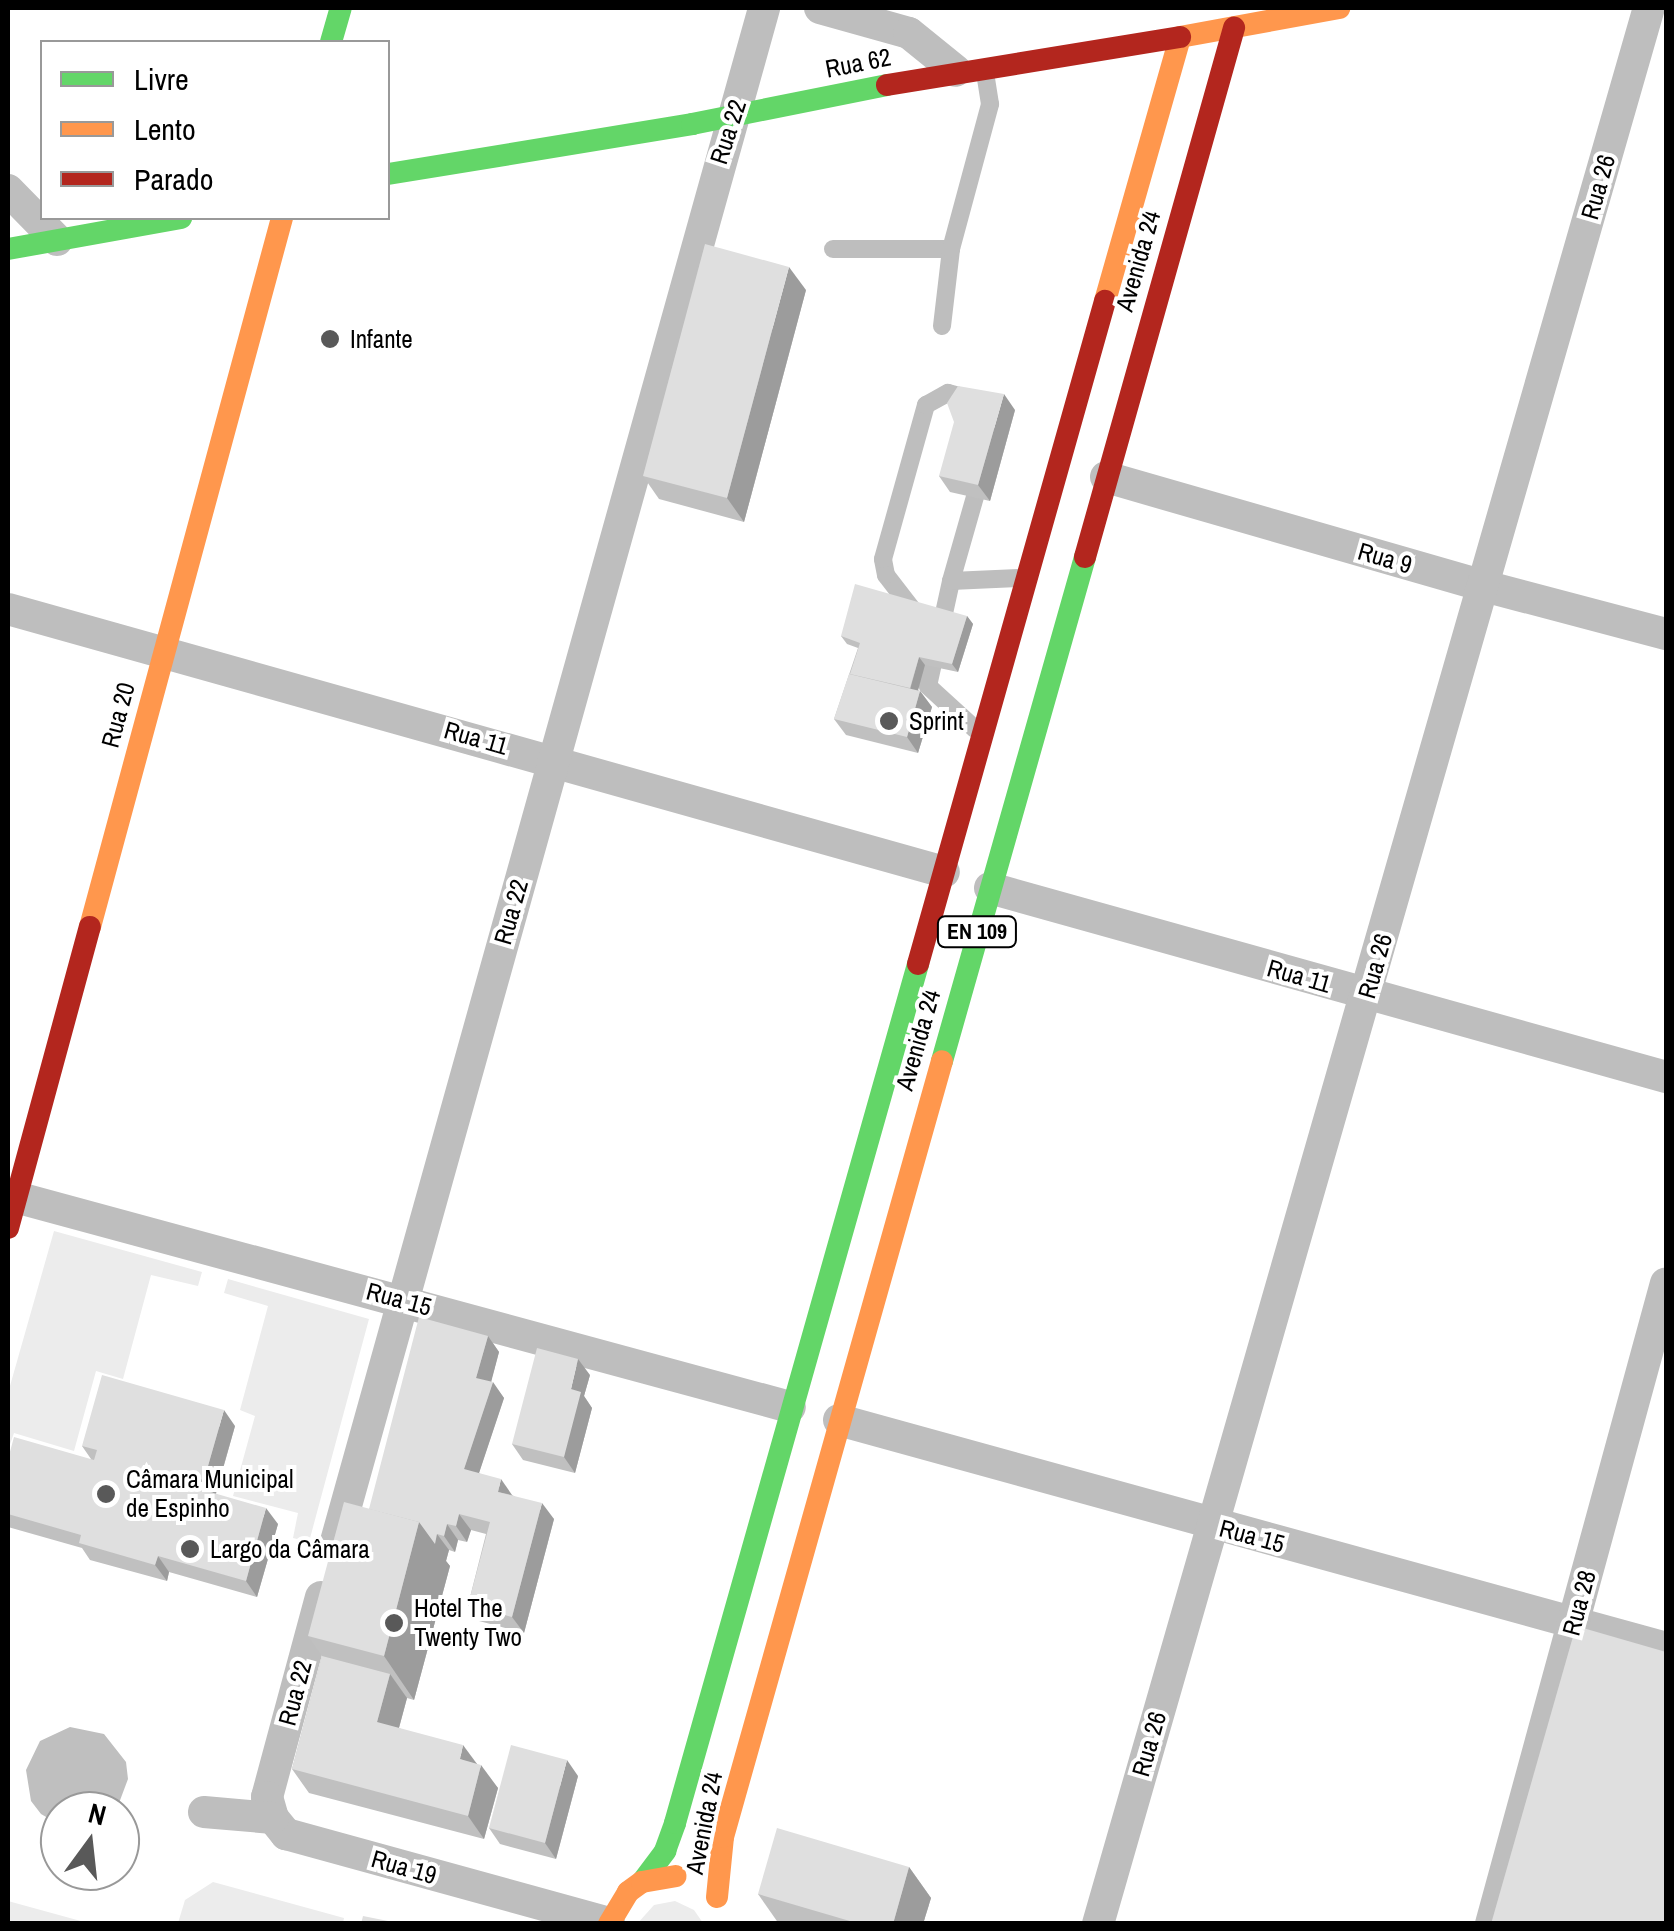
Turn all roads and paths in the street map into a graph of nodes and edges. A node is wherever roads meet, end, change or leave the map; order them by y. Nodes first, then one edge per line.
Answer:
1 (341, 8) edge
2 (764, 8) edge
3 (820, 8) edge
4 (1338, 8) edge
5 (1650, 8) edge
6 (1234, 28) junction
7 (1180, 37) junction
8 (333, 40) edge
9 (970, 69) junction
10 (734, 115) junction
11 (390, 174) edge
12 (8, 190) edge
13 (170, 220) edge
14 (281, 220) edge
15 (57, 240) junction
16 (8, 249) edge
17 (834, 249) dead end
18 (951, 249) junction
19 (942, 326) dead end
20 (985, 424) edge
21 (986, 456) edge
22 (1106, 476) junction
23 (1025, 577) junction
24 (951, 581) junction
25 (1484, 586) junction
26 (8, 609) edge
27 (1666, 634) edge
28 (938, 642) junction
29 (163, 652) junction
30 (982, 735) junction
31 (554, 760) junction
32 (944, 872) junction
33 (990, 888) junction
34 (1367, 995) junction
35 (1666, 1077) edge
36 (10, 1206) edge
37 (1666, 1283) edge
38 (403, 1299) junction
39 (790, 1407) junction
40 (839, 1420) junction
41 (1212, 1526) junction
42 (1574, 1622) junction
43 (1666, 1648) edge
44 (204, 1812) dead end
45 (272, 1818) junction
46 (642, 1882) junction
47 (718, 1897) junction
48 (729, 1920) dead end
49 (610, 1923) edge
50 (1098, 1924) edge
51 (1491, 1924) edge

1 - 8 main road
2 - 10 street, Rua 22
3 - 9 street
4 - 6 main road, Rua 62
5 - 25 street, Rua 26
6 - 7 main road, Rua 62
6 - 22 main road, Avenida 24 / EN 109
7 - 9 main road, Rua 62
7 - 23 main road, Avenida 24 / EN 109
9 - 10 main road, Rua 62
9 - 18 lane
10 - 11 main road, Rua 62
10 - 31 street, Rua 22
12 - 15 street
13 - 15 main road
14 - 29 main road, Rua 20
15 - 16 main road
17 - 18 lane
18 - 19 lane
20 - 28 lane
21 - 24 lane
22 - 25 street, Rua 9
22 - 33 main road, Avenida 24 / EN 109
23 - 24 lane
23 - 30 main road, Avenida 24 / EN 109
24 - 28 lane
25 - 27 street, Rua 9
25 - 34 street, Rua 26
26 - 29 street, Rua 11
28 - 30 lane
29 - 31 street, Rua 11
29 - 36 main road, Rua 20
30 - 32 main road, Avenida 24 / EN 109
31 - 32 street, Rua 11
31 - 38 street, Rua 22
32 - 39 main road, Avenida 24 / EN 109
33 - 34 street, Rua 11
33 - 40 main road, Avenida 24 / EN 109
34 - 35 street, Rua 11
34 - 41 street, Rua 26
36 - 38 street, Rua 15
37 - 42 street, Rua 28
38 - 39 street, Rua 15
38 - 45 street, Rua 22
39 - 46 main road, Avenida 24 / EN 109
40 - 41 street, Rua 15
40 - 47 main road, Avenida 24 / EN 109
41 - 42 street, Rua 15
41 - 50 street, Rua 26
42 - 43 street, Rua 15
42 - 51 street, Rua 28
44 - 45 street, Rua 19
45 - 49 street, Rua 19
46 - 47 main road, Avenida 24
46 - 49 main road, Avenida 24 / EN 109
47 - 48 main road, Avenida 24

